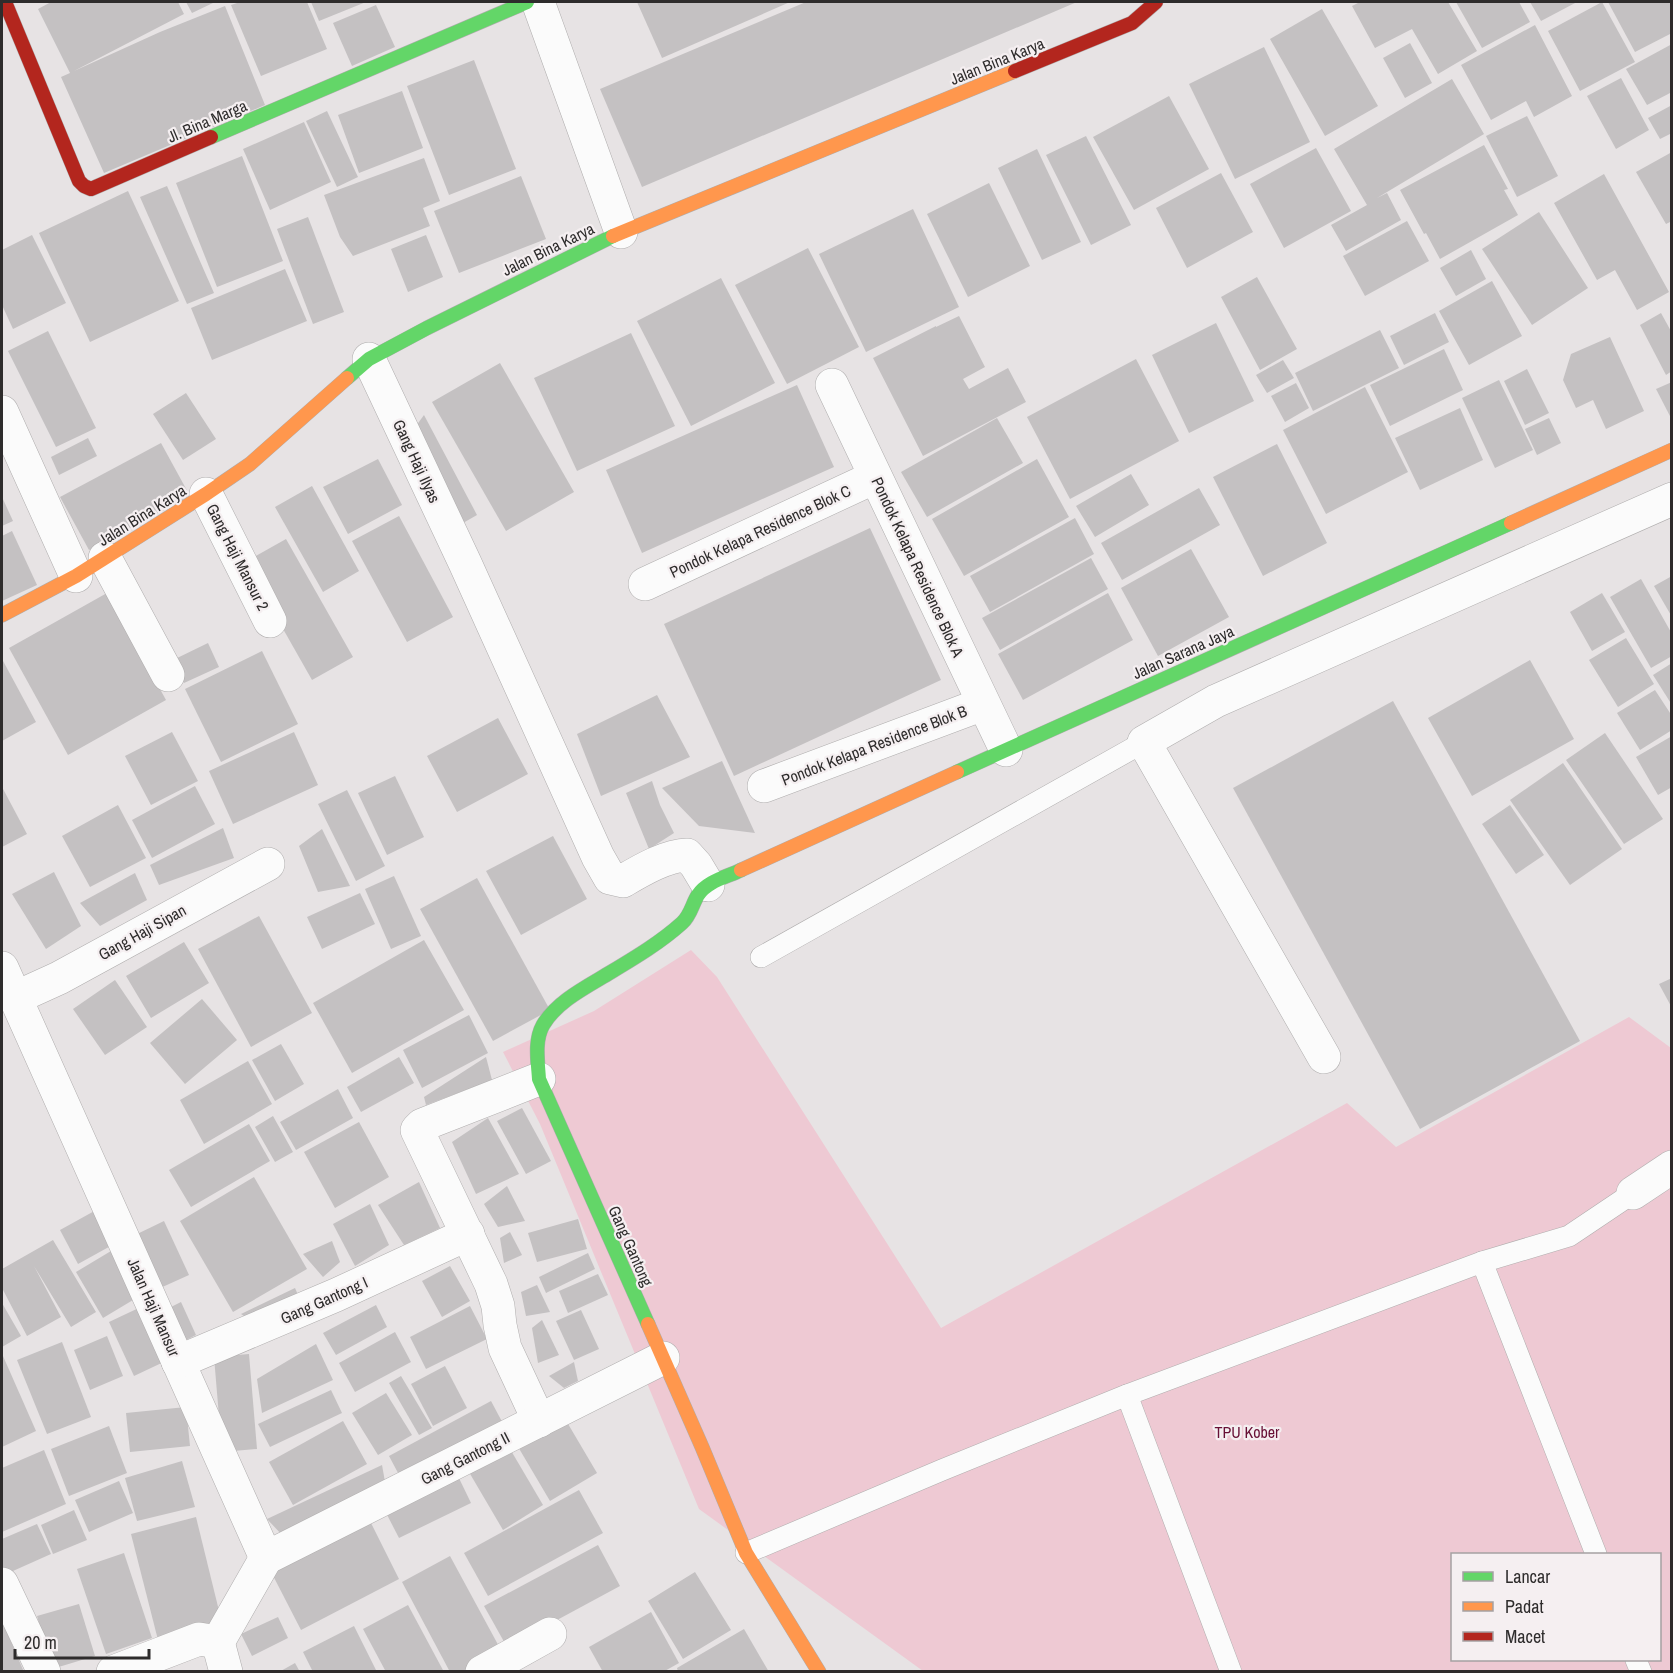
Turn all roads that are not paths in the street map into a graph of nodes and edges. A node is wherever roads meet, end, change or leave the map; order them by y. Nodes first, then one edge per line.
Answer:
1 (5, 2) edge
2 (527, 2) edge
3 (538, 2) edge
4 (1156, 2) edge
5 (621, 232) junction
6 (369, 358) junction
7 (831, 384) dead end
8 (2, 412) edge
9 (1671, 450) edge
10 (875, 477) junction
11 (206, 494) junction
12 (1671, 499) edge
13 (105, 558) junction
14 (76, 576) junction
15 (645, 584) dead end
16 (2, 615) edge
17 (270, 621) dead end
18 (168, 675) dead end
19 (983, 704) junction
20 (1144, 742) junction
21 (1006, 750) junction
22 (764, 786) dead end
23 (268, 864) dead end
24 (708, 885) junction
25 (761, 957) dead end
26 (2, 968) edge
27 (15, 998) junction
28 (1324, 1057) dead end
29 (539, 1079) junction
30 (1671, 1167) edge
31 (1633, 1193) joint
32 (468, 1234) junction
33 (1482, 1262) junction
34 (663, 1358) junction
35 (178, 1362) junction
36 (1127, 1395) junction
37 (539, 1421) junction
38 (1596, 1553) edge
39 (746, 1554) junction
40 (266, 1558) junction
41 (2, 1584) edge
42 (550, 1634) dead end
43 (222, 1657) edge
44 (44, 1671) edge
45 (114, 1671) edge
46 (482, 1671) edge
47 (819, 1671) edge
48 (1231, 1671) edge

1 - 2 street, Jl. Bina Marga
3 - 5 street
4 - 5 street, Jalan Bina Karya
5 - 6 street, Jalan Bina Karya
6 - 11 street, Jalan Bina Karya
6 - 24 street, Gang Haji Ilyas
7 - 10 street, Pondok Kelapa Residence Blok A
8 - 14 street
9 - 21 street, Jalan Sarana Jaya
10 - 15 street, Pondok Kelapa Residence Blok C
10 - 19 street, Pondok Kelapa Residence Blok A
11 - 13 street, Jalan Bina Karya
11 - 17 street, Gang Haji Mansur 2
12 - 20 street
13 - 14 street, Jalan Bina Karya
13 - 18 street
14 - 16 street, Jalan Bina Karya
19 - 21 street, Pondok Kelapa Residence Blok A
19 - 22 street, Pondok Kelapa Residence Blok B
20 - 25 lane
20 - 28 street
21 - 24 street, Jalan Sarana Jaya
23 - 27 street, Gang Haji Sipan
24 - 29 street, Gang Gantong
26 - 27 street, Jalan Haji Mansur
27 - 35 street, Jalan Haji Mansur
29 - 32 street
29 - 34 street, Gang Gantong
30 - 31 street
31 - 33 lane
32 - 35 street, Gang Gantong I
32 - 37 street
33 - 36 lane
33 - 38 lane
34 - 37 street, Gang Gantong II
34 - 39 street, Gang Gantong
35 - 40 street, Jalan Haji Mansur
36 - 39 lane
36 - 48 lane
37 - 40 street, Gang Gantong II
39 - 47 street, Gang Gantong
40 - 43 street
41 - 44 street
42 - 46 street
43 - 45 street

